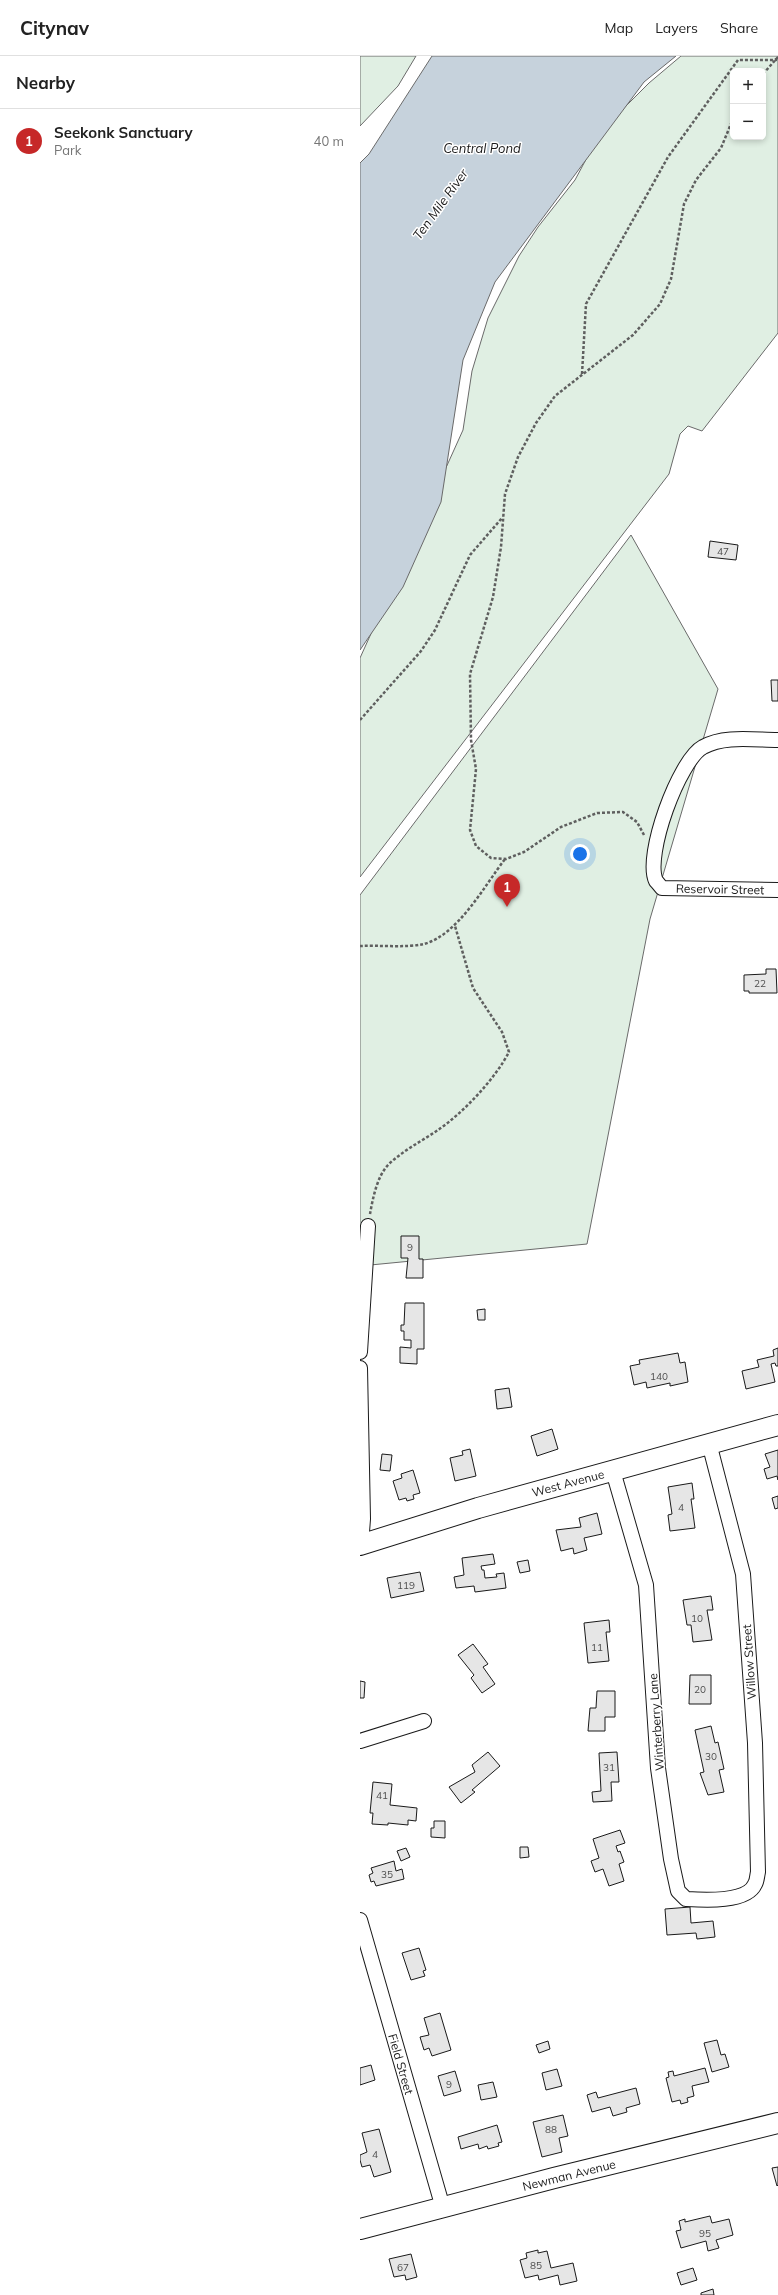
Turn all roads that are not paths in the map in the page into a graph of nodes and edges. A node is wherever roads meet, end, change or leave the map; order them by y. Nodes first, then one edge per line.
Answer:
1 (778, 740) edge
2 (778, 890) edge
3 (368, 1226) road end
4 (360, 1352) edge
5 (360, 1368) edge
6 (778, 1425) edge
7 (709, 1443) junction
8 (613, 1471) junction
9 (361, 1545) edge
10 (424, 1721) dead end
11 (360, 1741) edge
12 (755, 1885) joint
13 (360, 1920) edge
14 (778, 2123) edge
15 (443, 2208) junction
16 (360, 2229) edge

1 - 2 street, Reservoir Street
3 - 4 street
5 - 9 street
6 - 7 street, West Avenue
7 - 8 street, West Avenue
7 - 12 street, Willow Street
8 - 9 street, West Avenue
8 - 12 street, Winterberry Lane
10 - 11 street
13 - 15 street, Field Street
14 - 15 street, Newman Avenue
15 - 16 street, Newman Avenue

